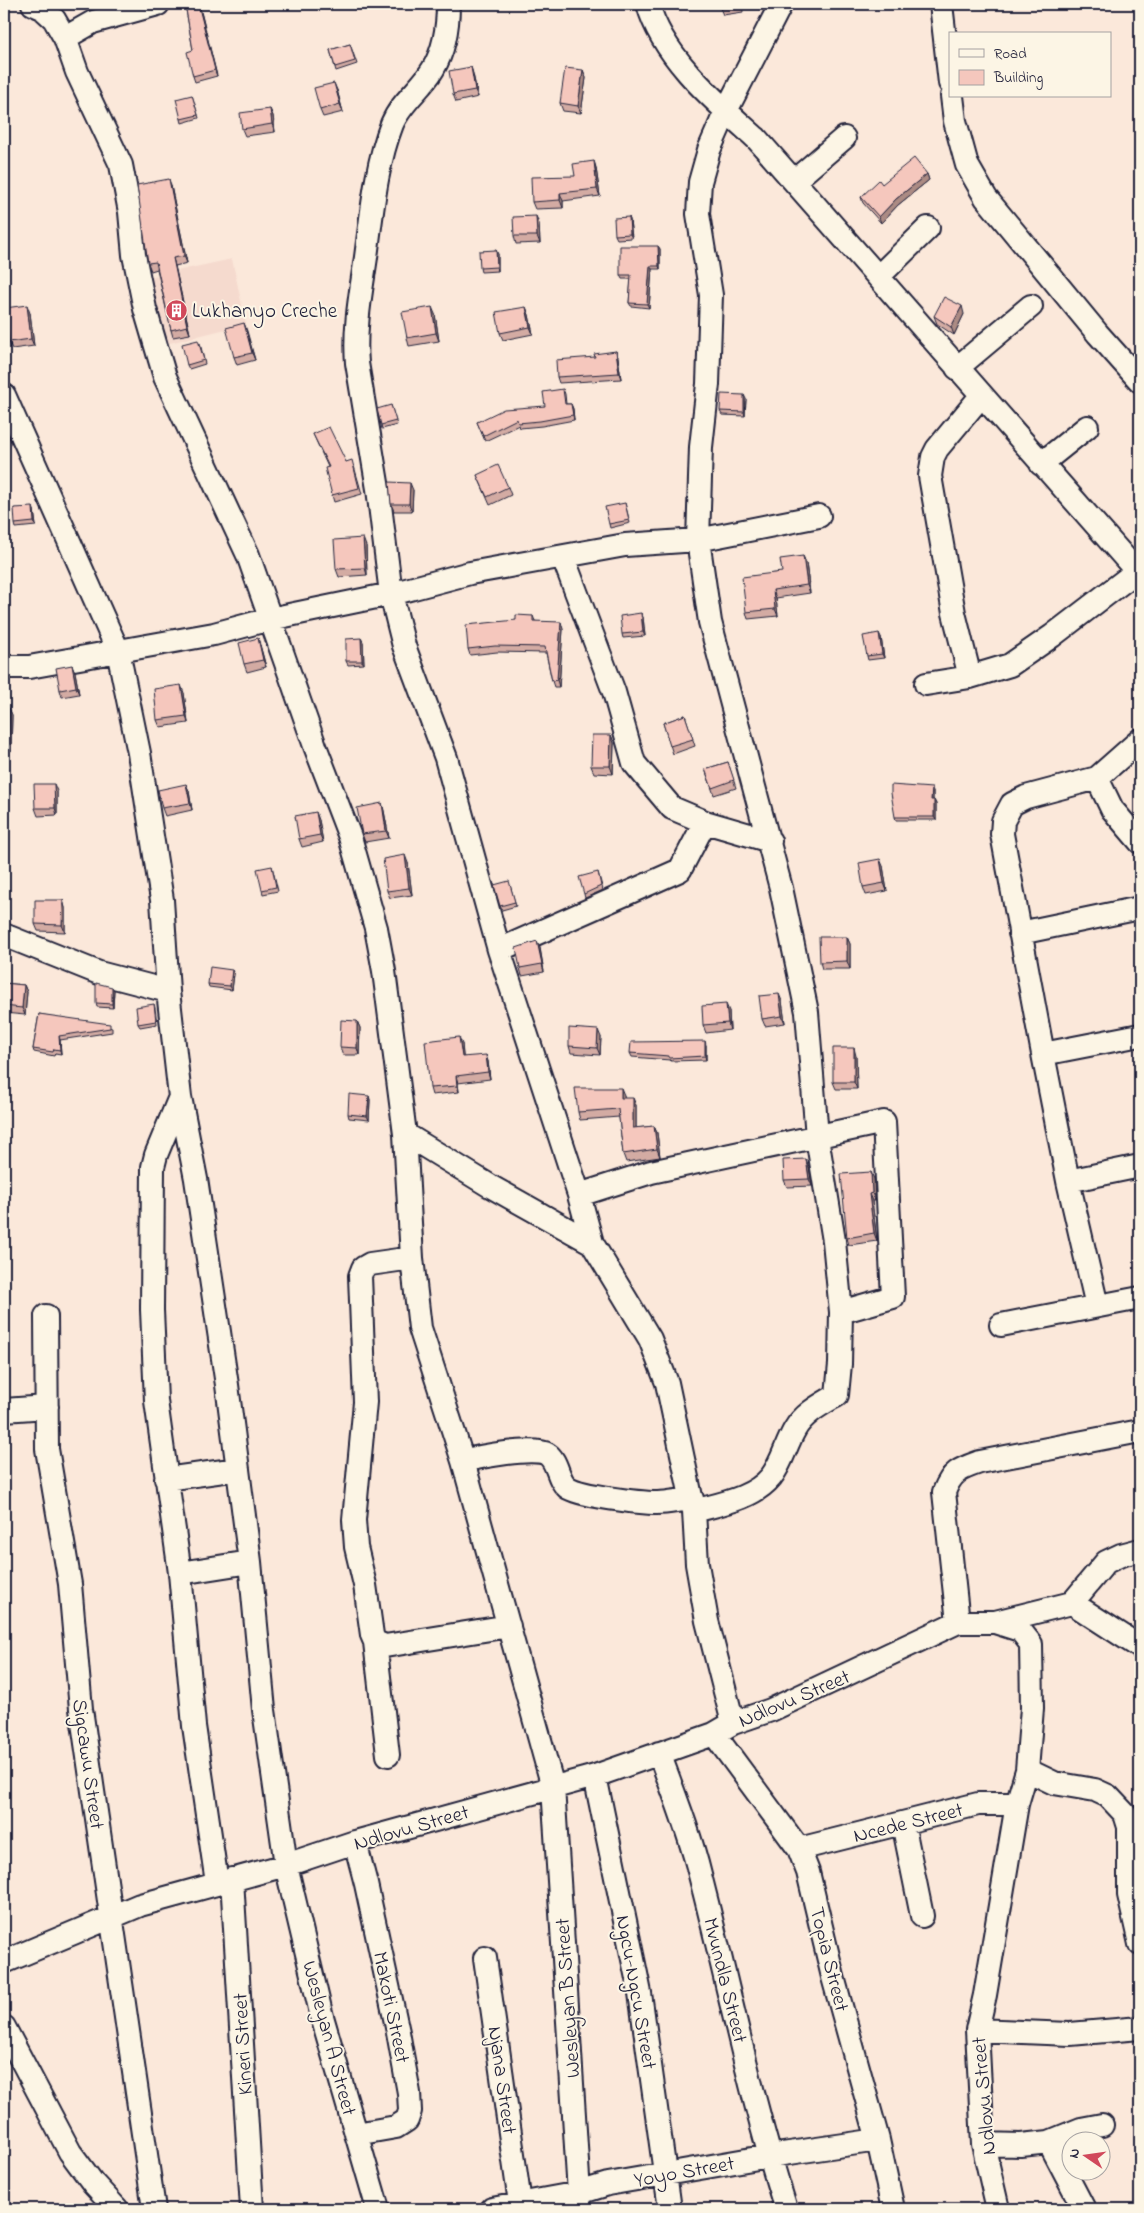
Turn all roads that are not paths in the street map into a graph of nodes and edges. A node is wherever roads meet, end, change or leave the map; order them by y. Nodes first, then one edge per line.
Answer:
1 (32, 4) edge
2 (158, 4) edge
3 (448, 4) edge
4 (648, 4) edge
5 (780, 4) edge
6 (941, 4) edge
7 (65, 38) junction
8 (949, 74) edge
9 (952, 98) edge
10 (726, 111) junction
11 (844, 138) dead end
12 (794, 182) junction
13 (928, 228) dead end
14 (878, 277) junction
15 (1031, 306) dead end
16 (957, 368) junction
17 (1140, 381) edge
18 (4, 394) edge
19 (981, 396) junction
20 (1087, 427) dead end
21 (1041, 464) junction
22 (818, 516) dead end
23 (698, 540) junction
24 (563, 557) junction
25 (1136, 564) edge
26 (391, 594) junction
27 (270, 619) junction
28 (118, 651) junction
29 (4, 667) edge
30 (970, 677) junction
31 (926, 684) dead end
32 (1140, 740) edge
33 (1097, 778) junction
34 (705, 822) junction
35 (770, 842) junction
36 (1140, 842) edge
37 (1140, 908) edge
38 (1020, 933) junction
39 (4, 935) edge
40 (499, 950) junction
41 (168, 991) junction
42 (1140, 1035) edge
43 (1043, 1054) junction
44 (180, 1097) junction
45 (405, 1134) junction
46 (816, 1137) junction
47 (1140, 1166) edge
48 (1068, 1180) junction
49 (579, 1195) junction
50 (592, 1243) junction
51 (412, 1258) junction
52 (1140, 1298) edge
53 (1097, 1306) junction
54 (840, 1312) junction
55 (46, 1316) dead end
56 (1001, 1326) dead end
57 (47, 1407) junction
58 (4, 1410) edge
59 (1140, 1431) edge
60 (463, 1461) junction
61 (238, 1469) junction
62 (166, 1479) junction
63 (693, 1505) junction
64 (1140, 1550) edge
65 (250, 1562) junction
66 (180, 1573) junction
67 (1072, 1602) junction
68 (958, 1622) junction
69 (995, 1622) junction
70 (509, 1626) junction
71 (375, 1642) junction
72 (1140, 1647) edge
73 (724, 1728) junction
74 (659, 1753) junction
75 (388, 1755) dead end
76 (1027, 1770) junction
77 (596, 1776) junction
78 (553, 1787) junction
79 (1017, 1804) junction
80 (903, 1822) junction
81 (355, 1842) junction
82 (799, 1849) junction
83 (286, 1865) junction
84 (225, 1881) junction
85 (111, 1916) junction
86 (922, 1916) dead end
87 (1140, 1944) edge
88 (485, 1958) dead end
89 (4, 1962) edge
90 (4, 2027) edge
91 (1140, 2028) edge
92 (977, 2030) junction
93 (1102, 2125) dead end
94 (356, 2134) junction
95 (878, 2140) junction
96 (1049, 2142) junction
97 (983, 2144) junction
98 (769, 2156) junction
99 (665, 2174) junction
100 (580, 2201) edge
101 (520, 2203) junction
102 (117, 2209) edge
103 (154, 2209) edge
104 (252, 2209) edge
105 (378, 2209) edge
106 (492, 2209) edge
107 (670, 2209) edge
108 (786, 2209) edge
109 (893, 2209) edge
110 (998, 2209) edge
111 (1084, 2209) edge

1 - 7 street, Wesleyan B Street
2 - 7 street
3 - 26 street
4 - 10 street
5 - 10 street
6 - 8 street
7 - 27 street, Wesleyan B Street
9 - 17 street
10 - 12 street
10 - 23 street
11 - 12 street
12 - 14 street
13 - 14 street
14 - 16 street
15 - 16 street
16 - 19 street
18 - 28 street, Wesleyan A Street
19 - 21 street
19 - 30 street
20 - 21 street
21 - 25 street
22 - 23 street
23 - 24 street
23 - 35 street
24 - 26 street
24 - 34 street
25 - 30 street
26 - 27 street
26 - 40 street
27 - 28 street
27 - 45 street, Wesleyan B Street
28 - 29 street
28 - 41 street, Wesleyan A Street
30 - 31 street
32 - 33 street
33 - 36 street
33 - 38 street
34 - 35 street
34 - 40 street
35 - 46 street
37 - 38 street
38 - 43 street
39 - 41 street
40 - 49 street
41 - 44 street, Wesleyan A Street
42 - 43 street
43 - 48 street
44 - 61 street, Wesleyan A Street
44 - 62 street, Kineri Street
45 - 50 street
45 - 51 street, Wesleyan B Street
46 - 49 street
46 - 54 street
46 - 54 street
47 - 48 street
48 - 53 street
49 - 50 street
50 - 63 street
51 - 60 street, Wesleyan B Street
51 - 71 street
52 - 53 street
53 - 56 street
54 - 63 street
55 - 57 street, Sigcawu Street
57 - 58 street
57 - 85 street, Sigcawu Street
59 - 68 street
60 - 63 street
60 - 70 street, Wesleyan B Street
61 - 62 street
61 - 65 street, Wesleyan A Street
62 - 66 street, Kineri Street
63 - 73 street
64 - 67 street
65 - 66 street
65 - 83 street, Wesleyan A Street
66 - 84 street, Kineri Street
67 - 69 street
67 - 72 street
68 - 69 street, Ndlovu Street
68 - 73 street, Ndlovu Street
69 - 76 street, Ndlovu Street
70 - 71 street
70 - 78 street, Wesleyan B Street
71 - 75 street
73 - 74 street, Ndlovu Street
73 - 82 street, Topia Street
74 - 77 street, Ndlovu Street
74 - 98 street, Mvundla Street
76 - 79 street, Ndlovu Street
76 - 87 street
77 - 78 street, Ndlovu Street
77 - 99 street, Ngcu-Ngcu Street
78 - 81 street, Ndlovu Street
78 - 100 street, Wesleyan B Street
79 - 80 street, Ncede Street
79 - 92 street, Ndlovu Street
80 - 82 street, Ncede Street
80 - 86 street
81 - 83 street, Ndlovu Street
81 - 94 street, Makoti Street
82 - 95 street, Topia Street
83 - 84 street, Ndlovu Street
83 - 94 street, Wesleyan A Street
84 - 85 street, Ndlovu Street
84 - 104 street, Kineri Street
85 - 89 street, Ndlovu Street
85 - 103 street, Sigcawu Street
88 - 101 street, Njana Street
90 - 102 street
91 - 92 street
92 - 97 street, Ndlovu Street
93 - 96 street
94 - 105 street, Wesleyan A Street
95 - 98 street, Yoyo Street
95 - 109 street, Topia Street
96 - 97 street
96 - 111 street
97 - 110 street, Ndlovu Street
98 - 99 street, Yoyo Street
98 - 108 street, Mvundla Street
99 - 100 street, Yoyo Street
99 - 107 street, Ngcu-Ngcu Street
100 - 101 street, Yoyo Street
101 - 106 street, Yoyo Street

